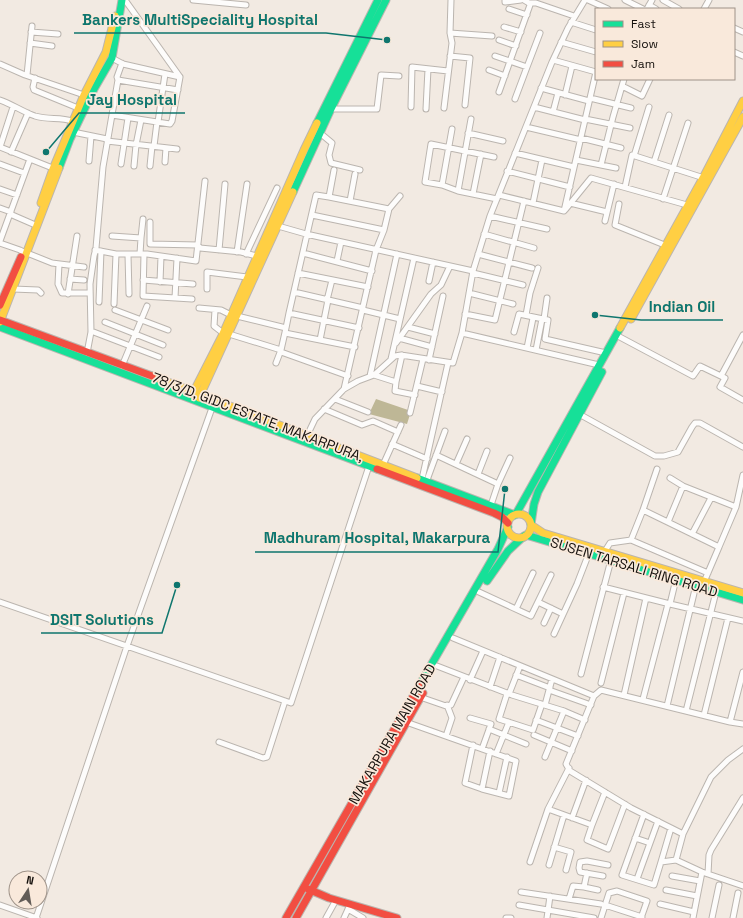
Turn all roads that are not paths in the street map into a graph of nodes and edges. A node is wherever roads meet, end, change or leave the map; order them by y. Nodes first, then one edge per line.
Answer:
1 (118, 0) edge
2 (124, 0) edge
3 (193, 0) edge
4 (199, 0) edge
5 (378, 0) edge
6 (386, 0) edge
7 (452, 0) edge
8 (499, 0) edge
9 (521, 0) edge
10 (585, 0) edge
11 (588, 0) edge
12 (625, 0) edge
13 (652, 0) edge
14 (663, 0) edge
15 (214, 1) edge
16 (505, 1) edge
17 (527, 1) edge
18 (228, 2) edge
19 (246, 5) dead end
20 (648, 7) edge
21 (606, 8) edge
22 (641, 8) edge
23 (677, 8) edge
24 (509, 9) dead end
25 (527, 15) junction
26 (573, 19) junction
27 (504, 27) dead end
28 (595, 30) edge
29 (521, 32) junction
30 (450, 33) junction
31 (540, 33) dead end
32 (58, 34) dead end
33 (492, 36) dead end
34 (498, 40) dead end
35 (561, 42) junction
36 (30, 43) junction
37 (52, 46) dead end
38 (516, 46) junction
39 (595, 52) edge
40 (450, 56) junction
41 (495, 56) dead end
42 (112, 58) junction
43 (553, 60) junction
44 (511, 61) junction
45 (122, 63) junction
46 (0, 64) edge
47 (572, 66) junction
48 (527, 67) junction
49 (428, 68) junction
50 (448, 70) junction
51 (489, 70) dead end
52 (595, 72) edge
53 (165, 74) junction
54 (27, 76) junction
55 (399, 76) dead end
56 (505, 76) junction
57 (180, 77) junction
58 (595, 77) edge
59 (36, 78) junction
60 (118, 80) junction
61 (624, 80) edge
62 (650, 80) edge
63 (622, 86) junction
64 (162, 87) junction
65 (541, 88) junction
66 (178, 90) junction
67 (499, 92) dead end
68 (558, 93) junction
69 (84, 95) junction
70 (565, 95) junction
71 (515, 99) dead end
72 (0, 100) edge
73 (590, 100) junction
74 (743, 101) edge
75 (616, 104) junction
76 (465, 105) dead end
77 (13, 107) junction
78 (411, 107) dead end
79 (534, 107) junction
80 (649, 107) dead end
81 (78, 108) junction
82 (426, 108) dead end
83 (444, 108) dead end
84 (631, 108) dead end
85 (331, 109) junction
86 (553, 112) junction
87 (28, 113) junction
88 (669, 115) dead end
89 (112, 116) junction
90 (743, 117) edge
91 (128, 118) junction
92 (471, 119) dead end
93 (141, 120) junction
94 (585, 120) junction
95 (72, 121) junction
96 (158, 122) junction
97 (688, 123) dead end
98 (611, 125) junction
99 (526, 127) junction
100 (630, 128) dead end
101 (452, 129) dead end
102 (74, 132) junction
103 (320, 133) junction
104 (468, 133) junction
105 (91, 136) junction
106 (581, 139) junction
107 (107, 140) junction
108 (503, 141) dead end
109 (124, 143) junction
110 (136, 144) junction
111 (606, 144) junction
112 (153, 146) junction
113 (0, 147) edge
114 (448, 147) junction
115 (166, 148) junction
116 (621, 148) dead end
117 (177, 149) dead end
118 (465, 151) junction
119 (11, 152) junction
120 (515, 153) junction
121 (481, 154) junction
122 (634, 156) junction
123 (494, 157) dead end
124 (30, 159) junction
125 (542, 160) junction
126 (576, 160) junction
127 (89, 161) dead end
128 (165, 162) dead end
129 (654, 162) junction
130 (0, 164) edge
131 (120, 164) dead end
132 (601, 165) junction
133 (134, 166) dead end
134 (150, 166) dead end
135 (574, 167) junction
136 (616, 168) dead end
137 (673, 168) junction
138 (56, 170) junction
139 (334, 170) dead end
140 (360, 170) dead end
141 (507, 172) junction
142 (24, 174) junction
143 (355, 174) dead end
144 (538, 179) junction
145 (706, 179) junction
146 (205, 181) dead end
147 (225, 184) dead end
148 (246, 184) dead end
149 (614, 184) junction
150 (442, 185) junction
151 (570, 187) junction
152 (625, 187) junction
153 (277, 188) dead end
154 (0, 189) edge
155 (458, 191) junction
156 (473, 194) junction
157 (17, 195) junction
158 (400, 196) dead end
159 (329, 197) junction
160 (498, 197) junction
161 (663, 198) junction
162 (350, 201) junction
163 (524, 201) junction
164 (533, 203) junction
165 (570, 203) junction
166 (619, 204) dead end
167 (687, 206) junction
168 (0, 208) edge
169 (389, 209) junction
170 (564, 210) junction
171 (607, 212) junction
172 (10, 213) junction
173 (312, 215) junction
174 (490, 216) junction
175 (143, 219) dead end
176 (605, 221) dead end
177 (150, 222) dead end
178 (519, 223) junction
179 (33, 224) junction
180 (3, 225) edge
181 (278, 226) junction
182 (547, 229) dead end
183 (384, 230) junction
184 (307, 234) junction
185 (484, 234) junction
186 (77, 236) dead end
187 (112, 236) dead end
188 (141, 238) junction
189 (0, 242) edge
190 (341, 242) junction
191 (514, 242) junction
192 (198, 245) junction
193 (668, 247) junction
194 (534, 248) dead end
195 (219, 250) junction
196 (376, 250) junction
197 (98, 251) junction
198 (237, 252) junction
199 (26, 253) junction
200 (303, 253) junction
201 (116, 254) junction
202 (142, 254) junction
203 (246, 254) junction
204 (397, 254) junction
205 (478, 254) junction
206 (128, 255) junction
207 (161, 256) junction
208 (260, 257) junction
209 (176, 258) junction
210 (414, 258) junction
211 (337, 261) junction
212 (433, 262) junction
213 (509, 262) junction
214 (59, 264) junction
215 (72, 266) junction
216 (450, 266) junction
217 (84, 267) dead end
218 (532, 268) dead end
219 (538, 268) dead end
220 (372, 271) junction
221 (473, 272) junction
222 (298, 273) junction
223 (247, 277) junction
224 (70, 279) junction
225 (84, 280) dead end
226 (143, 280) junction
227 (332, 280) junction
228 (429, 281) dead end
229 (505, 281) junction
230 (160, 282) junction
231 (175, 283) junction
232 (193, 284) dead end
233 (522, 285) dead end
234 (368, 287) junction
235 (13, 289) junction
236 (207, 289) dead end
237 (294, 292) junction
238 (41, 293) dead end
239 (469, 293) junction
240 (68, 294) junction
241 (90, 294) junction
242 (129, 294) dead end
243 (443, 296) dead end
244 (175, 298) junction
245 (547, 298) dead end
246 (192, 299) dead end
247 (328, 300) junction
248 (500, 301) junction
249 (99, 302) dead end
250 (513, 304) dead end
251 (0, 305) edge
252 (147, 306) dead end
253 (199, 308) dead end
254 (363, 309) junction
255 (214, 310) junction
256 (289, 313) junction
257 (466, 314) junction
258 (383, 315) junction
259 (526, 315) junction
260 (234, 316) junction
261 (533, 318) junction
262 (141, 319) junction
263 (400, 319) junction
264 (543, 319) junction
265 (324, 320) junction
266 (0, 321) edge
267 (105, 322) dead end
268 (0, 327) edge
269 (408, 327) junction
270 (359, 328) junction
271 (168, 330) dead end
272 (285, 330) junction
273 (91, 331) junction
274 (514, 332) dead end
275 (462, 333) junction
276 (136, 334) junction
277 (226, 334) junction
278 (435, 334) junction
279 (743, 335) edge
280 (618, 336) junction
281 (400, 338) junction
282 (320, 340) junction
283 (163, 345) dead end
284 (394, 345) junction
285 (130, 346) junction
286 (355, 347) junction
287 (432, 347) junction
288 (527, 348) junction
289 (536, 350) junction
290 (281, 351) junction
291 (87, 353) junction
292 (606, 353) junction
293 (402, 355) junction
294 (159, 357) dead end
295 (423, 358) junction
296 (391, 360) junction
297 (429, 360) junction
298 (276, 363) dead end
299 (448, 363) junction
300 (599, 365) junction
301 (122, 366) junction
302 (348, 376) junction
303 (372, 376) junction
304 (721, 376) junction
305 (396, 382) junction
306 (417, 386) junction
307 (344, 389) junction
308 (194, 392) junction
309 (442, 392) junction
310 (415, 394) junction
311 (190, 399) junction
312 (199, 399) junction
313 (335, 399) junction
314 (743, 400) edge
315 (212, 408) junction
316 (324, 409) junction
317 (368, 412) dead end
318 (410, 413) dead end
319 (579, 414) junction
320 (401, 424) dead end
321 (445, 431) dead end
322 (398, 432) junction
323 (306, 439) junction
324 (467, 439) dead end
325 (392, 444) junction
326 (743, 447) edge
327 (487, 451) dead end
328 (436, 455) junction
329 (427, 458) junction
330 (510, 458) dead end
331 (456, 464) junction
332 (382, 465) junction
333 (369, 466) junction
334 (657, 469) dead end
335 (478, 474) junction
336 (743, 476) edge
337 (670, 478) dead end
338 (424, 480) junction
339 (498, 484) junction
340 (684, 486) junction
341 (711, 498) junction
342 (491, 505) junction
343 (736, 507) junction
344 (643, 510) junction
345 (515, 515) junction
346 (668, 522) junction
347 (508, 525) junction
348 (531, 525) junction
349 (692, 534) junction
350 (525, 536) junction
351 (631, 540) junction
352 (719, 547) junction
353 (605, 551) junction
354 (501, 552) junction
355 (589, 553) junction
356 (611, 560) junction
357 (533, 573) dead end
358 (551, 575) dead end
359 (676, 579) junction
360 (702, 582) junction
361 (603, 587) junction
362 (479, 592) junction
363 (716, 592) junction
364 (624, 593) junction
365 (743, 593) edge
366 (646, 598) junction
367 (743, 600) edge
368 (0, 602) edge
369 (538, 602) junction
370 (670, 604) junction
371 (551, 608) junction
372 (516, 609) junction
373 (691, 609) junction
374 (563, 614) junction
375 (711, 614) junction
376 (728, 618) junction
377 (743, 621) edge
378 (544, 623) dead end
379 (554, 634) dead end
380 (453, 638) junction
381 (127, 646) junction
382 (483, 650) junction
383 (500, 657) junction
384 (437, 666) junction
385 (520, 666) junction
386 (743, 672) edge
387 (581, 674) dead end
388 (516, 675) junction
389 (464, 677) junction
390 (552, 679) junction
391 (470, 680) junction
392 (601, 683) dead end
393 (490, 687) junction
394 (549, 689) junction
395 (508, 694) junction
396 (624, 695) junction
397 (594, 696) junction
398 (420, 697) junction
399 (643, 699) junction
400 (285, 701) junction
401 (447, 705) junction
402 (544, 705) junction
403 (591, 705) junction
404 (667, 706) junction
405 (686, 711) junction
406 (564, 712) junction
407 (704, 715) junction
408 (470, 718) dead end
409 (536, 720) junction
410 (584, 720) junction
411 (406, 722) junction
412 (509, 722) junction
413 (730, 722) junction
414 (743, 724) edge
415 (489, 729) junction
416 (556, 729) junction
417 (503, 734) junction
418 (534, 735) dead end
419 (446, 736) junction
420 (578, 736) junction
421 (219, 742) dead end
422 (551, 743) junction
423 (526, 744) dead end
424 (473, 745) junction
425 (482, 749) junction
426 (743, 749) edge
427 (490, 751) junction
428 (572, 751) junction
429 (496, 754) junction
430 (507, 757) junction
431 (545, 757) dead end
432 (569, 768) junction
433 (586, 780) junction
434 (482, 789) junction
435 (605, 792) junction
436 (500, 793) junction
437 (743, 798) edge
438 (625, 804) junction
439 (548, 809) junction
440 (644, 814) junction
441 (564, 815) junction
442 (572, 818) junction
443 (658, 821) junction
444 (592, 825) junction
445 (671, 828) junction
446 (683, 834) junction
447 (635, 838) junction
448 (650, 843) junction
449 (554, 847) junction
450 (676, 860) junction
451 (530, 862) dead end
452 (661, 862) junction
453 (548, 865) dead end
454 (608, 865) dead end
455 (566, 870) dead end
456 (702, 872) junction
457 (587, 873) junction
458 (708, 874) junction
459 (603, 876) dead end
460 (672, 876) dead end
461 (637, 879) junction
462 (700, 881) junction
463 (719, 885) dead end
464 (743, 886) edge
465 (584, 887) junction
466 (304, 888) junction
467 (598, 890) dead end
468 (666, 890) dead end
469 (311, 891) junction
470 (521, 892) dead end
471 (738, 892) dead end
472 (550, 896) junction
473 (698, 896) junction
474 (569, 899) junction
475 (336, 900) junction
476 (603, 904) junction
477 (660, 904) dead end
478 (0, 905) edge
479 (519, 905) dead end
480 (349, 907) junction
481 (548, 910) junction
482 (694, 912) junction
483 (378, 915) edge
484 (389, 917) edge
485 (36, 918) edge
486 (286, 918) edge
487 (296, 918) edge
488 (326, 918) edge
489 (344, 918) edge
490 (363, 918) edge
491 (397, 918) edge
492 (506, 918) edge
493 (511, 918) edge
494 (547, 918) edge
495 (594, 918) edge
496 (601, 918) edge
497 (642, 918) edge
498 (693, 918) edge
499 (712, 918) edge
500 (733, 918) edge

1 - 69 main road
2 - 42 main road
2 - 57 street
3 - 4 street
4 - 15 street
5 - 208 main road
6 - 85 main road
7 - 30 street
8 - 16 street
9 - 16 street
10 - 26 street
11 - 21 street
12 - 22 street
13 - 20 street
14 - 23 street
15 - 18 street
17 - 25 street
17 - 26 street
18 - 19 street
24 - 25 street
25 - 29 street
26 - 28 street
26 - 35 street
27 - 29 street
29 - 38 street
30 - 33 street
30 - 40 street
31 - 48 street
32 - 36 street
34 - 38 street
35 - 39 street
35 - 43 street
36 - 37 street
36 - 54 street
38 - 44 street
40 - 50 street
40 - 76 street
41 - 44 street
42 - 45 street
42 - 102 main road
43 - 47 street
43 - 65 street
44 - 48 street
44 - 56 street
45 - 53 street
45 - 60 street
46 - 54 street
47 - 52 street
47 - 70 street
48 - 71 street
49 - 50 street
49 - 78 street
49 - 82 street
50 - 83 street
51 - 56 street
53 - 57 street
53 - 64 street
54 - 59 street
55 - 85 street
56 - 67 street
57 - 66 street
58 - 73 street
59 - 69 street
59 - 81 street
60 - 64 street
60 - 89 street
61 - 63 street
62 - 63 street
63 - 75 street
64 - 66 street
64 - 96 street
65 - 68 street
65 - 79 street
66 - 96 street
68 - 70 street
68 - 86 street
69 - 81 main road
70 - 73 street
72 - 77 street
73 - 75 street
73 - 94 street
74 - 145 main road
75 - 84 street
75 - 98 street
77 - 87 street
77 - 113 street
79 - 86 street
79 - 99 street
80 - 122 street
81 - 95 main road
85 - 103 main road
86 - 94 street
87 - 95 street
87 - 119 street
88 - 129 street
89 - 91 street
89 - 107 street
90 - 145 main road
91 - 93 street
91 - 109 street
92 - 104 street
93 - 96 street
93 - 110 street
94 - 98 street
94 - 106 street
95 - 138 main road
96 - 112 street
97 - 137 street
98 - 100 street
98 - 111 street
99 - 106 street
99 - 120 street
101 - 114 street
102 - 105 street
102 - 138 main road
103 - 140 street
103 - 181 main road
104 - 108 street
104 - 118 street
105 - 107 street
105 - 127 street
106 - 111 street
106 - 126 street
107 - 109 street
107 - 197 street
109 - 110 street
109 - 131 street
110 - 112 street
110 - 133 street
111 - 116 street
111 - 132 street
112 - 115 street
112 - 134 street
113 - 119 street
114 - 118 street
114 - 150 street
114 - 150 street
115 - 117 street
115 - 128 street
118 - 121 street
118 - 155 street
119 - 124 street
120 - 125 street
120 - 141 street
121 - 123 street
121 - 156 street
122 - 129 street
122 - 152 street
124 - 138 street
124 - 142 street
125 - 135 street
125 - 144 street
126 - 132 street
126 - 135 street
129 - 137 street
130 - 142 street
132 - 136 street
135 - 151 street
137 - 145 street
137 - 161 street
138 - 179 main road
138 - 199 main road
139 - 159 street
141 - 144 street
141 - 160 street
142 - 157 street
143 - 162 street
144 - 151 street
144 - 164 street
145 - 167 main road
145 - 193 main road
146 - 192 street
147 - 195 street
148 - 198 street
149 - 152 street
149 - 165 street
149 - 171 street
150 - 155 street
151 - 170 street
152 - 161 street
153 - 203 street
154 - 157 street
155 - 156 street
156 - 160 street
157 - 172 street
158 - 169 street
159 - 162 street
159 - 173 street
160 - 163 street
160 - 174 street
161 - 167 street
162 - 169 street
163 - 164 street
163 - 178 street
164 - 170 street
165 - 170 street
165 - 171 street
166 - 193 street
167 - 193 main road
168 - 172 street
169 - 183 street
171 - 176 street
172 - 179 street
172 - 180 street
173 - 183 street
173 - 184 street
174 - 178 street
174 - 185 street
175 - 188 street
177 - 192 street
178 - 182 street
178 - 191 street
179 - 199 main road
180 - 189 street
181 - 184 street
181 - 208 main road
183 - 196 street
184 - 190 street
184 - 200 street
185 - 191 street
185 - 205 street
186 - 215 street
187 - 188 street
188 - 202 street
189 - 199 street
190 - 196 street
190 - 211 street
191 - 194 street
191 - 213 street
192 - 195 street
192 - 209 street
193 - 280 main road
195 - 198 street
196 - 204 street
196 - 220 street
197 - 201 street
197 - 241 street
197 - 249 street
198 - 203 street
199 - 214 street
199 - 235 main road
199 - 251 main road
200 - 211 street
200 - 222 street
201 - 206 street
201 - 262 street
202 - 206 street
202 - 207 street
202 - 226 street
203 - 208 street
204 - 210 street
204 - 258 street
205 - 213 street
205 - 221 street
206 - 242 street
207 - 209 street
207 - 230 street
208 - 223 main road
208 - 260 main road
209 - 231 street
210 - 212 street
210 - 263 street
211 - 220 street
212 - 216 street
212 - 228 street
213 - 218 street
213 - 229 street
214 - 215 street
214 - 240 street
215 - 217 street
215 - 224 street
216 - 221 street
216 - 269 street
219 - 259 street
220 - 234 street
221 - 229 street
221 - 239 street
222 - 227 street
222 - 237 street
223 - 236 street
223 - 260 main road
224 - 225 street
224 - 240 street
226 - 230 street
226 - 244 street
227 - 234 street
227 - 247 street
229 - 233 street
229 - 248 street
230 - 231 street
231 - 232 street
231 - 244 street
234 - 254 street
235 - 238 street
235 - 266 main road
237 - 247 street
237 - 256 street
239 - 248 street
239 - 257 street
240 - 241 street
241 - 273 street
243 - 278 street
244 - 246 street
245 - 264 street
247 - 254 street
247 - 265 street
248 - 250 street
248 - 257 street
252 - 262 street
253 - 255 street
254 - 258 street
254 - 270 street
255 - 260 street
255 - 277 street
256 - 265 street
256 - 272 street
257 - 275 street
258 - 263 street
258 - 303 street
259 - 261 street
259 - 274 street
260 - 272 street
260 - 277 main road
261 - 264 street
261 - 288 street
262 - 271 street
262 - 276 street
263 - 284 street
264 - 289 street
264 - 292 street
265 - 270 street
265 - 282 street
266 - 291 main road, 78/3/D, GIDC ESTATE, MAKARPURA,
267 - 276 street
268 - 311 main road, 78/3/D, GIDC ESTATE, MAKARPURA,
269 - 278 street
269 - 281 street
270 - 286 street
272 - 282 street
272 - 290 street
273 - 285 street
273 - 291 street
275 - 288 street
275 - 299 street
276 - 283 street
276 - 285 street
277 - 290 street
277 - 308 main road
277 - 312 main road
278 - 287 street
279 - 304 street
280 - 292 main road
280 - 304 street
280 - 319 main road
281 - 284 street
281 - 287 street
282 - 286 street
284 - 296 street
285 - 294 street
285 - 301 street
286 - 302 street
287 - 297 street
288 - 289 street
289 - 300 street
290 - 298 street
290 - 302 street
291 - 301 main road, 78/3/D, GIDC ESTATE, MAKARPURA,
292 - 300 main road
293 - 295 street
293 - 296 street
293 - 305 street
295 - 297 street
295 - 306 street
296 - 303 street
297 - 299 street
299 - 309 street
300 - 345 main road
301 - 308 main road, 78/3/D, GIDC ESTATE, MAKARPURA,
302 - 307 street
303 - 305 street
303 - 307 street
304 - 314 street
305 - 310 street
306 - 309 street
306 - 310 street
307 - 313 street
308 - 311 main road
308 - 312 main road, 78/3/D, GIDC ESTATE, MAKARPURA,
309 - 329 street
310 - 318 street
311 - 312 main road, 78/3/D, GIDC ESTATE, MAKARPURA,
312 - 315 main road, 78/3/D, GIDC ESTATE, MAKARPURA,
312 - 323 main road, 78/3/D, GIDC ESTATE, MAKARPURA,
313 - 316 street
313 - 317 street
315 - 323 main road, 78/3/D, GIDC ESTATE, MAKARPURA,
315 - 381 street
316 - 322 street
316 - 323 street
319 - 326 street
319 - 348 main road
320 - 322 street
321 - 328 street
322 - 325 street
323 - 332 main road, 78/3/D, GIDC ESTATE, MAKARPURA,
323 - 333 main road, 78/3/D, GIDC ESTATE, MAKARPURA,
324 - 331 street
325 - 329 street
325 - 332 street
327 - 335 street
328 - 331 street
328 - 338 street
329 - 338 street
330 - 339 street
331 - 335 street
332 - 338 main road, 78/3/D, GIDC ESTATE, MAKARPURA,
333 - 347 main road, 78/3/D, GIDC ESTATE, MAKARPURA,
333 - 400 street
334 - 344 street
335 - 339 street
336 - 343 street
337 - 340 street
338 - 342 main road, 78/3/D, GIDC ESTATE, MAKARPURA,
339 - 342 street
340 - 341 street
340 - 346 street
341 - 343 street
341 - 349 street
342 - 345 main road, 78/3/D, GIDC ESTATE, MAKARPURA,
343 - 352 street
344 - 346 street
344 - 351 street
345 - 347 main road
345 - 348 main road
346 - 349 street
347 - 350 main road
347 - 354 main road
348 - 350 main road
348 - 353 main road, SUSEN TARSALI RING ROAD
349 - 352 street
350 - 354 main road
350 - 355 main road, SUSEN TARSALI RING ROAD
351 - 353 street
351 - 360 street
352 - 360 street
353 - 360 main road, SUSEN TARSALI RING ROAD
354 - 362 main road, MAKARPURA MAIN ROAD
354 - 466 main road, MAKARPURA MAIN ROAD
355 - 356 main road, SUSEN TARSALI RING ROAD
355 - 374 street
356 - 359 main road, SUSEN TARSALI RING ROAD
356 - 361 street
357 - 372 street
358 - 369 street
359 - 360 main road, SUSEN TARSALI RING ROAD
359 - 370 street
360 - 363 main road, SUSEN TARSALI RING ROAD
360 - 365 main road, SUSEN TARSALI RING ROAD
360 - 373 street
361 - 364 street
361 - 387 street
362 - 372 street
362 - 380 main road, MAKARPURA MAIN ROAD
363 - 367 main road, SUSEN TARSALI RING ROAD
363 - 375 street
364 - 366 street
364 - 392 street
366 - 370 street
366 - 396 street
368 - 381 street
369 - 371 street
369 - 372 street
370 - 373 street
370 - 399 street
371 - 374 street
371 - 378 street
373 - 375 street
373 - 404 street
374 - 379 street
375 - 376 street
375 - 405 street
376 - 377 street
376 - 407 street
380 - 382 street
380 - 384 main road, MAKARPURA MAIN ROAD
381 - 400 street
381 - 485 street
382 - 383 street
382 - 391 street
383 - 385 street
383 - 393 street
384 - 389 street
384 - 398 main road, MAKARPURA MAIN ROAD
385 - 388 street
385 - 390 street
386 - 413 street
388 - 394 street
388 - 395 street
389 - 391 street
389 - 401 street
390 - 394 street
390 - 397 street
391 - 393 street
393 - 395 street
394 - 402 street
394 - 403 street
395 - 402 street
395 - 412 street
396 - 397 street
396 - 399 street
397 - 403 street
398 - 401 street
398 - 411 main road, MAKARPURA MAIN ROAD
399 - 404 street
400 - 421 street
401 - 419 street
402 - 406 street
402 - 409 street
403 - 410 street
404 - 405 street
405 - 407 street
406 - 410 street
406 - 416 street
407 - 413 street
408 - 415 street
409 - 412 street
409 - 416 street
410 - 420 street
411 - 419 street
411 - 469 main road, MAKARPURA MAIN ROAD
412 - 417 street
413 - 414 street
415 - 417 street
415 - 425 street
416 - 420 street
416 - 422 street
417 - 423 street
417 - 429 street
418 - 422 street
419 - 424 street
420 - 428 street
422 - 428 street
422 - 431 street
424 - 425 street
424 - 434 street
425 - 427 street
426 - 446 street
427 - 429 street
427 - 434 street
428 - 432 street
429 - 430 street
430 - 436 street
430 - 436 street
432 - 433 street
432 - 439 street
433 - 435 street
433 - 442 street
434 - 436 street
435 - 438 street
435 - 444 street
437 - 458 street
438 - 440 street
438 - 444 street
439 - 441 street
439 - 451 street
440 - 443 street
440 - 447 street
441 - 442 street
441 - 449 street
442 - 444 street
443 - 445 street
443 - 448 street
445 - 446 street
445 - 452 street
446 - 450 street
447 - 448 street
447 - 461 street
448 - 461 street
449 - 453 street
449 - 455 street
450 - 452 street
450 - 456 street
452 - 461 street
454 - 457 street
456 - 458 street
456 - 462 street
457 - 459 street
457 - 465 street
458 - 464 street
460 - 462 street
462 - 473 street
463 - 499 street
465 - 467 street
465 - 474 street
466 - 469 main road
466 - 486 main road, MAKARPURA MAIN ROAD
468 - 473 street
469 - 475 main road
469 - 487 main road, MAKARPURA MAIN ROAD
470 - 472 street
471 - 500 street
472 - 474 street
472 - 481 street
473 - 482 street
474 - 476 street
475 - 480 main road
475 - 488 street
476 - 496 street
476 - 497 street
476 - 497 street
477 - 482 street
478 - 485 street
479 - 481 street
480 - 483 main road
480 - 489 street
480 - 490 street
481 - 494 street
481 - 495 street
482 - 498 street
483 - 484 main road
484 - 491 main road
492 - 493 street

